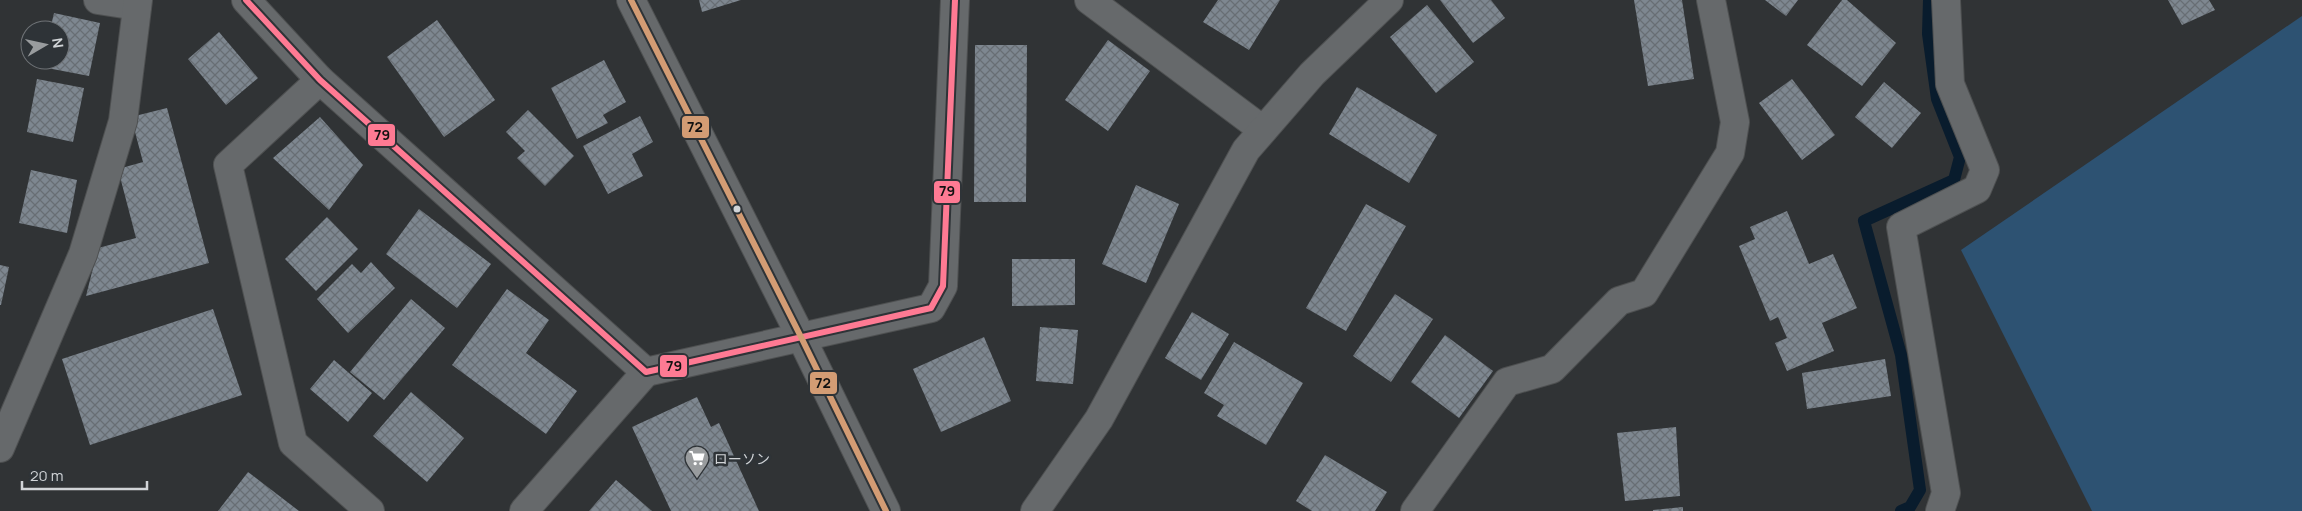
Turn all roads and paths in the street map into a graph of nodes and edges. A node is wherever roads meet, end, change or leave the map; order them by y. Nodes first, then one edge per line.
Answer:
1 (98, 0) edge
2 (246, 0) edge
3 (631, 0) edge
4 (955, 0) edge
5 (1089, 0) edge
6 (1389, 0) edge
7 (1711, 0) edge
8 (1946, 0) edge
9 (138, 3) edge
10 (320, 80) junction
11 (1263, 130) junction
12 (801, 337) junction
13 (646, 372) junction
14 (0, 448) edge
15 (370, 511) edge
16 (524, 511) edge
17 (886, 511) edge
18 (1035, 511) edge
19 (1415, 511) edge
20 (1940, 511) edge

1 - 9 street
2 - 10 street
3 - 12 street
4 - 12 street
5 - 11 street
6 - 11 street
7 - 19 street
8 - 20 street
9 - 14 street
10 - 13 street
10 - 15 street
11 - 18 street
12 - 13 street
12 - 17 street
13 - 16 street

